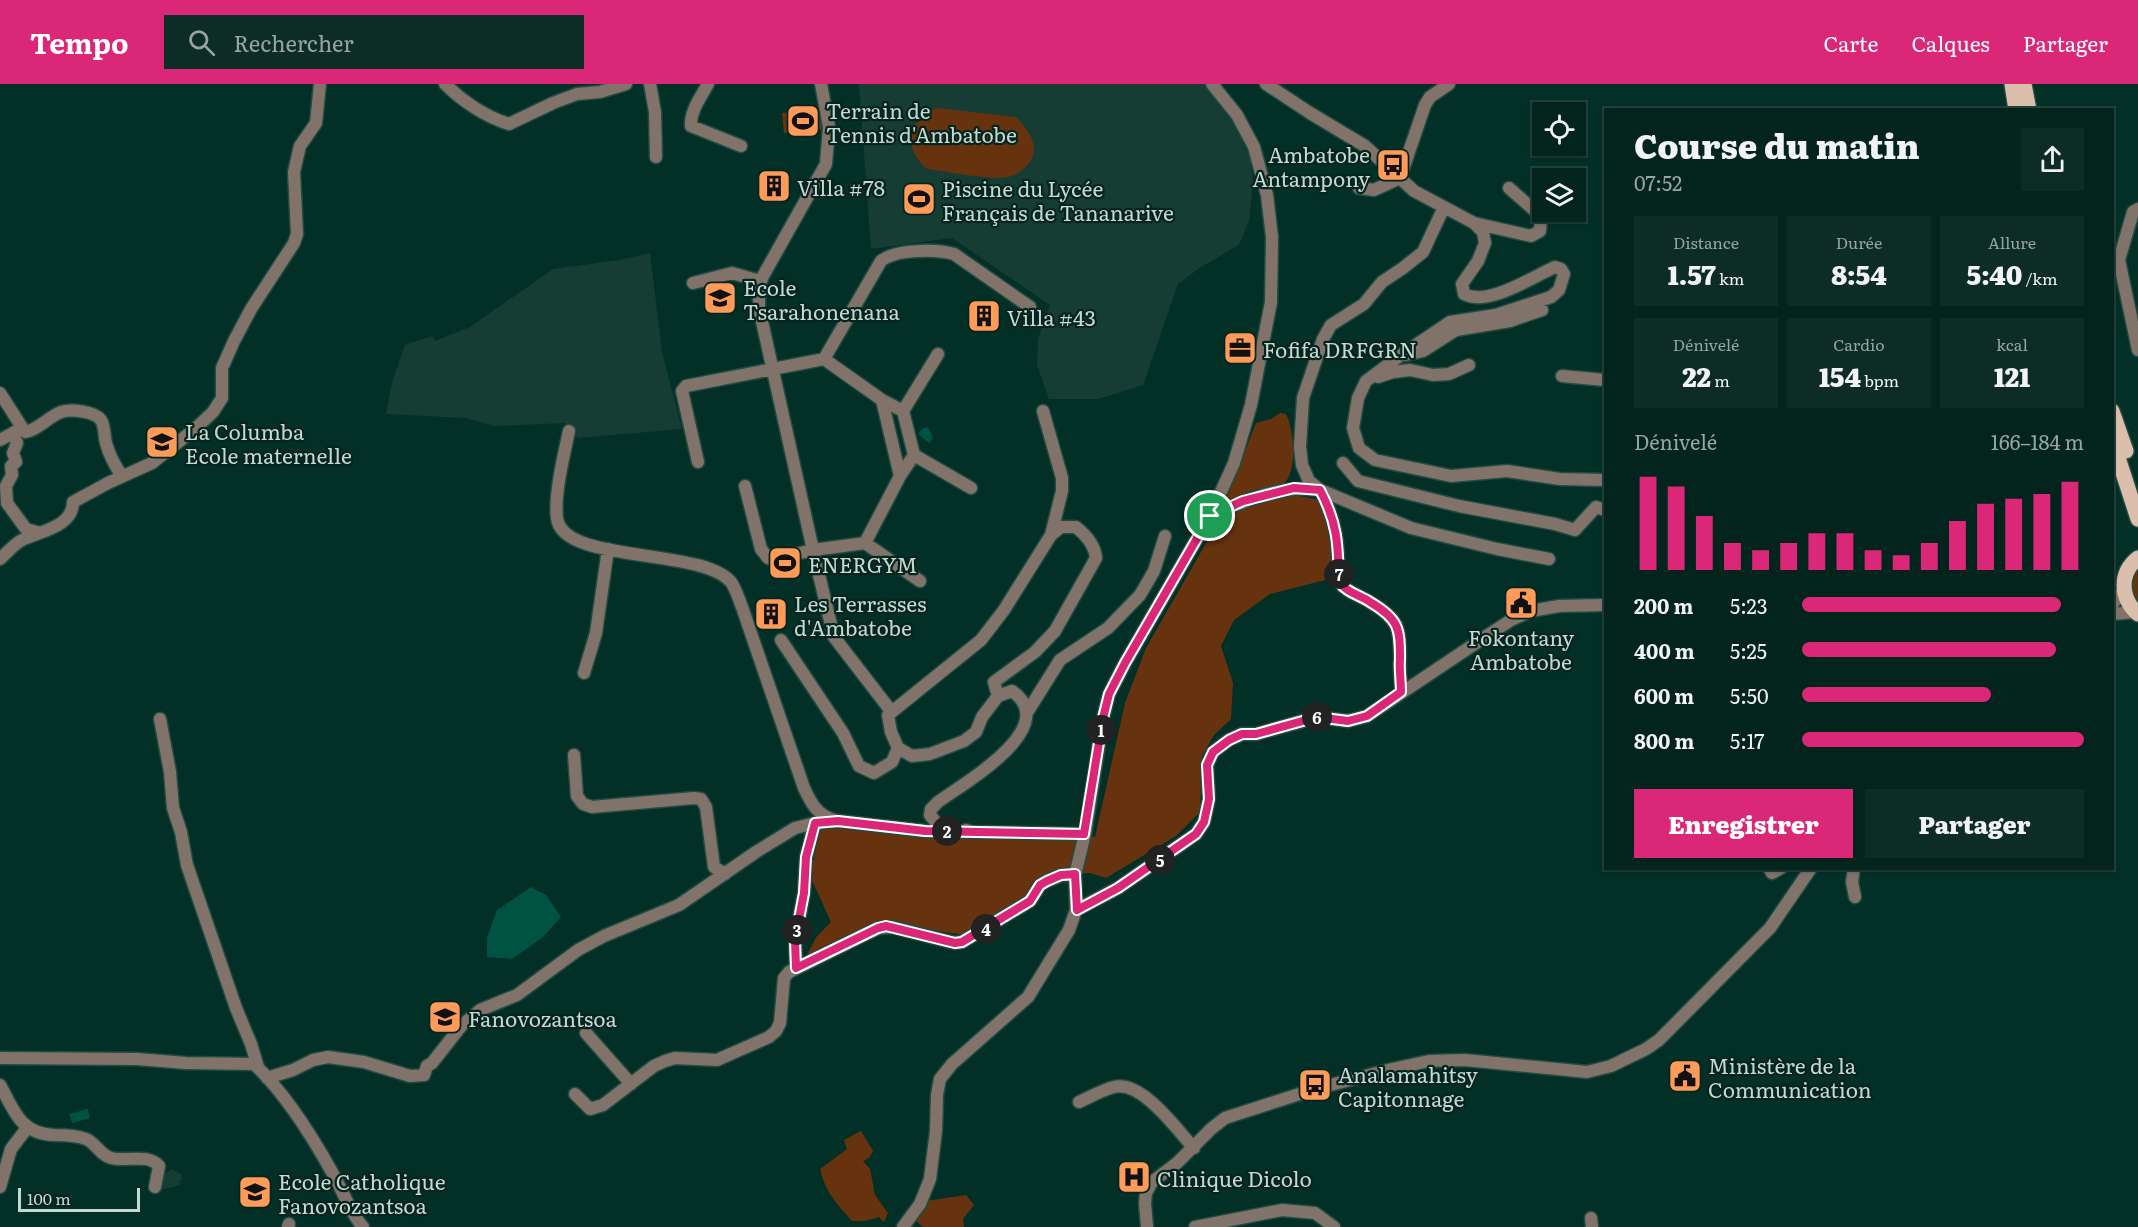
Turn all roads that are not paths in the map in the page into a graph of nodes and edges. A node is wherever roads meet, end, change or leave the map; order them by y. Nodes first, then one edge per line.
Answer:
1 (320, 84) edge
2 (445, 84) edge
3 (626, 84) edge
4 (650, 84) edge
5 (708, 84) edge
6 (821, 84) edge
7 (1212, 84) edge
8 (1266, 84) edge
9 (1449, 84) edge
10 (2012, 84) edge
11 (2024, 84) edge
12 (2016, 108) edge
13 (2029, 108) edge
14 (741, 146) dead end
15 (656, 157) dead end
16 (1400, 178) junction
17 (1359, 188) dead end
18 (1509, 188) dead end
19 (1444, 207) junction
20 (1532, 208) edge
21 (2138, 209) edge
22 (1541, 222) edge
23 (1474, 223) junction
24 (760, 281) junction
25 (693, 283) dead end
26 (1030, 308) dead end
27 (1542, 310) dead end
28 (2138, 350) edge
29 (938, 354) dead end
30 (1401, 355) junction
31 (824, 359) junction
32 (1469, 365) dead end
33 (773, 368) junction
34 (1562, 376) dead end
35 (1604, 380) edge
36 (1366, 381) junction
37 (0, 393) edge
38 (882, 400) junction
39 (903, 411) junction
40 (1044, 411) dead end
41 (2114, 417) edge
42 (17, 431) junction
43 (569, 431) dead end
44 (0, 440) edge
45 (2114, 445) edge
46 (914, 455) junction
47 (698, 462) dead end
48 (1343, 464) dead end
49 (122, 476) junction
50 (900, 476) junction
51 (1604, 480) edge
52 (2138, 485) edge
53 (746, 486) dead end
54 (971, 488) dead end
55 (1320, 490) junction
56 (1604, 510) edge
57 (1210, 516) junction
58 (2138, 519) edge
59 (40, 533) junction
60 (1051, 534) junction
61 (1165, 536) dead end
62 (865, 543) junction
63 (609, 549) junction
64 (813, 550) junction
65 (2138, 558) edge
66 (0, 559) edge
67 (1549, 559) dead end
68 (920, 580) dead end
69 (2124, 589) junction
70 (2114, 602) edge
71 (1604, 605) edge
72 (2137, 613) edge
73 (2114, 614) edge
74 (781, 640) dead end
75 (584, 673) dead end
76 (1401, 692) junction
77 (998, 696) junction
78 (891, 711) junction
79 (1028, 711) junction
80 (160, 719) dead end
81 (898, 748) junction
82 (574, 755) dead end
83 (838, 821) junction
84 (815, 823) junction
85 (972, 832) junction
86 (1084, 834) junction
87 (1810, 870) edge
88 (1854, 870) edge
89 (724, 874) junction
90 (1075, 874) junction
91 (1855, 897) dead end
92 (1077, 910) junction
93 (796, 968) junction
94 (586, 1033) dead end
95 (0, 1058) edge
96 (258, 1067) junction
97 (267, 1078) junction
98 (631, 1084) junction
99 (0, 1085) edge
100 (575, 1094) dead end
101 (1079, 1102) dead end
102 (27, 1128) junction
103 (1194, 1148) junction
104 (0, 1187) edge
105 (154, 1187) dead end
106 (363, 1227) edge
107 (903, 1227) edge
108 (1148, 1227) edge
109 (1195, 1227) edge
110 (1334, 1227) edge

1 - 49 street
2 - 3 street
4 - 15 street
5 - 14 street
6 - 24 street
7 - 57 street
8 - 16 street
9 - 16 street
10 - 12 main road
11 - 13 main road
16 - 17 street
16 - 19 street
18 - 20 street
19 - 23 street
19 - 55 street
21 - 28 street
22 - 23 street
23 - 30 street
24 - 25 street
24 - 33 street
26 - 31 street
27 - 30 street
29 - 39 street
30 - 36 street
31 - 33 street
31 - 38 street
32 - 36 street
33 - 47 street
33 - 64 street
34 - 35 street
36 - 51 street
37 - 42 street
38 - 39 street
38 - 50 street
39 - 46 street
40 - 60 street
41 - 52 main road
42 - 44 street
42 - 49 street
42 - 59 street
43 - 63 street
45 - 58 main road
46 - 50 street
46 - 54 street
48 - 56 street
49 - 59 street
50 - 62 street
53 - 64 street
55 - 57 street
55 - 67 street
55 - 76 street
57 - 86 street
59 - 66 street
60 - 77 street
60 - 78 street
61 - 79 street
62 - 64 street
62 - 68 street
63 - 75 street
63 - 83 street
64 - 78 street
65 - 69 main road
69 - 70 street
69 - 72 main road
71 - 76 street
72 - 73 street
74 - 81 street
76 - 92 street
77 - 79 street
77 - 81 street
78 - 81 street
79 - 85 street
80 - 96 street
82 - 89 street
83 - 84 street
83 - 85 street
84 - 89 street
84 - 93 street
85 - 86 street
86 - 90 street
87 - 103 street
88 - 91 street
89 - 97 street
90 - 92 street
90 - 93 street
92 - 107 street
93 - 98 street
94 - 98 street
95 - 96 street
96 - 97 street
97 - 106 street
98 - 100 street
99 - 102 street
101 - 103 street
102 - 104 street
102 - 105 street
103 - 108 street
109 - 110 street

